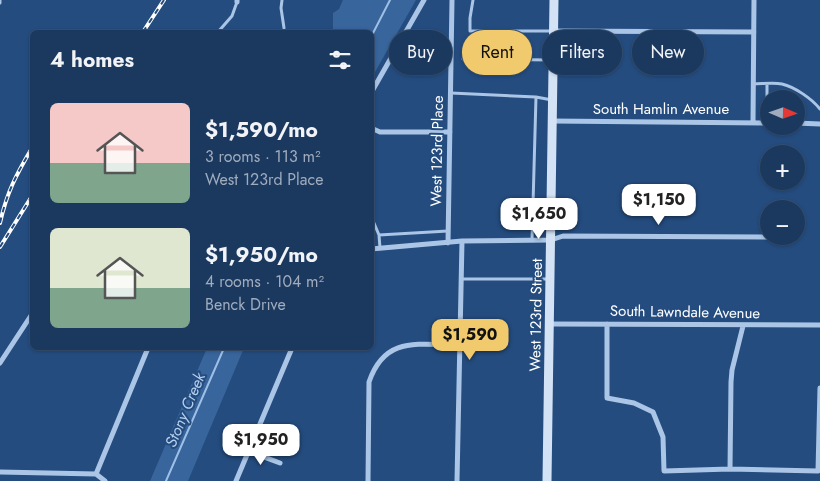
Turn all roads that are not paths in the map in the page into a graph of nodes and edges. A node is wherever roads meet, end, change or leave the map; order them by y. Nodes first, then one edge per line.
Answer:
1 (282, 0) edge
2 (424, 0) edge
3 (452, 0) edge
4 (473, 0) edge
5 (554, 0) edge
6 (754, 0) edge
7 (237, 1) edge
8 (284, 28) dead end
9 (220, 30) edge
10 (553, 30) edge
11 (542, 31) edge
12 (622, 31) edge
13 (754, 32) junction
14 (553, 75) edge
15 (753, 84) junction
16 (767, 84) junction
17 (374, 88) edge
18 (767, 90) edge
19 (450, 93) junction
20 (536, 97) junction
21 (552, 100) junction
22 (820, 109) edge
23 (552, 121) junction
24 (753, 122) junction
25 (760, 122) edge
26 (805, 123) edge
27 (820, 124) edge
28 (374, 129) edge
29 (450, 132) junction
30 (374, 223) edge
31 (448, 231) junction
32 (379, 235) junction
33 (760, 237) edge
34 (532, 240) junction
35 (550, 240) junction
36 (462, 241) junction
37 (448, 242) junction
38 (380, 248) junction
39 (374, 249) edge
40 (461, 279) junction
41 (550, 279) junction
42 (30, 317) edge
43 (549, 324) junction
44 (606, 324) junction
45 (743, 326) junction
46 (820, 326) edge
47 (460, 345) junction
48 (147, 350) edge
49 (291, 350) edge
50 (0, 363) edge
51 (820, 388) edge
52 (248, 451) junction
53 (280, 463) dead end
54 (730, 469) junction
55 (0, 472) edge
56 (96, 474) junction
57 (105, 481) edge
58 (236, 481) edge
59 (368, 481) edge
60 (458, 481) edge
61 (547, 481) edge

1 - 8 lane
2 - 17 street
3 - 19 street, West 123rd Place
4 - 11 lane
5 - 10 street, West 123rd Street
6 - 13 street
7 - 9 lane
12 - 13 street
13 - 15 street
14 - 21 street, West 123rd Street
15 - 16 lane
15 - 24 street
16 - 18 lane
16 - 22 lane
19 - 20 lane
19 - 29 street, West 123rd Place
20 - 21 lane
20 - 34 lane
21 - 23 street, West 123rd Street
23 - 24 street, South Hamlin Avenue
23 - 35 street, West 123rd Street
24 - 25 street, South Hamlin Avenue
26 - 27 street
28 - 29 street
29 - 31 street, West 123rd Place
30 - 32 lane
31 - 32 lane
31 - 37 street, West 123rd Place
32 - 38 lane
33 - 35 street
34 - 35 street
34 - 36 street
35 - 41 street, West 123rd Street
36 - 37 street
36 - 40 street
37 - 38 street
38 - 39 street
40 - 41 lane
40 - 47 street
41 - 43 street, West 123rd Street
42 - 50 street
43 - 44 street, South Lawndale Avenue
43 - 61 street, West 123rd Street
44 - 45 street, South Lawndale Avenue
44 - 54 street
45 - 46 street, South Lawndale Avenue
45 - 54 street
47 - 59 street
47 - 60 street
48 - 56 street
49 - 52 street
51 - 54 street
52 - 53 street
52 - 58 street
55 - 56 street
56 - 57 street

